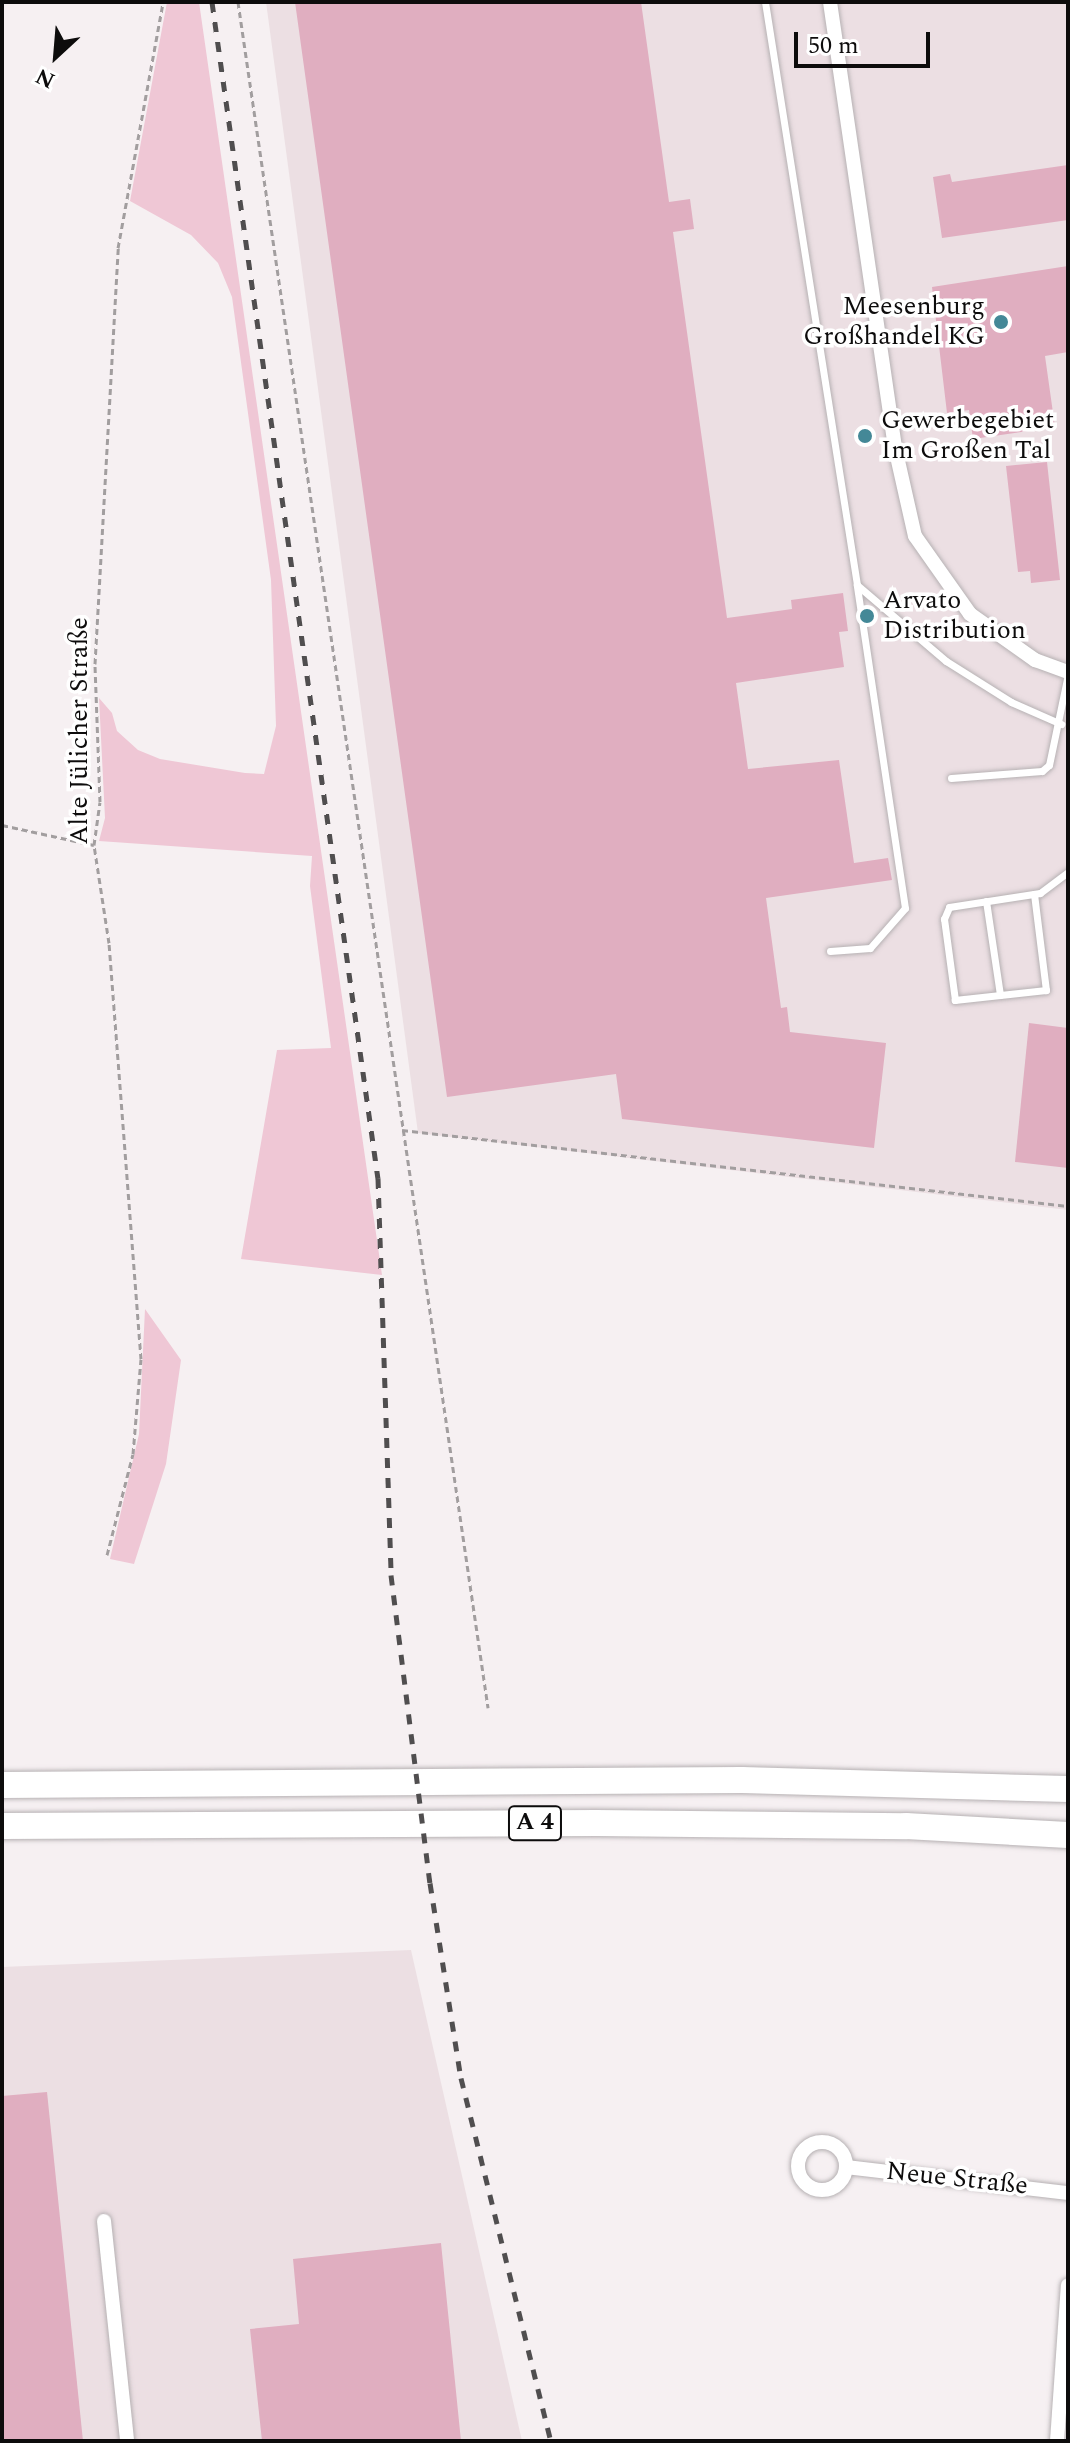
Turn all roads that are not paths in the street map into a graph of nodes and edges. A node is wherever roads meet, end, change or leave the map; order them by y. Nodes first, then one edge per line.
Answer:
1 (765, 2) edge
2 (830, 2) edge
3 (857, 585) junction
4 (1068, 673) edge
5 (1061, 724) junction
6 (951, 778) dead end
7 (1068, 872) edge
8 (1034, 894) junction
9 (986, 901) junction
10 (830, 951) dead end
11 (1000, 995) junction
12 (2, 1785) edge
13 (1068, 1789) edge
14 (2, 1826) edge
15 (1068, 1835) edge
16 (846, 2167) dead end
17 (1068, 2193) edge
18 (104, 2221) dead end
19 (1068, 2285) edge
20 (127, 2441) edge
21 (1057, 2441) edge

1 - 3 lane
2 - 4 street
3 - 5 lane
3 - 10 lane
4 - 5 lane
5 - 6 lane
7 - 8 lane
8 - 9 lane
8 - 11 lane
9 - 11 lane
9 - 11 lane
12 - 13 highway, A 4
14 - 15 highway, A 4
16 - 17 street, Neue Straße
18 - 20 street
19 - 21 street

